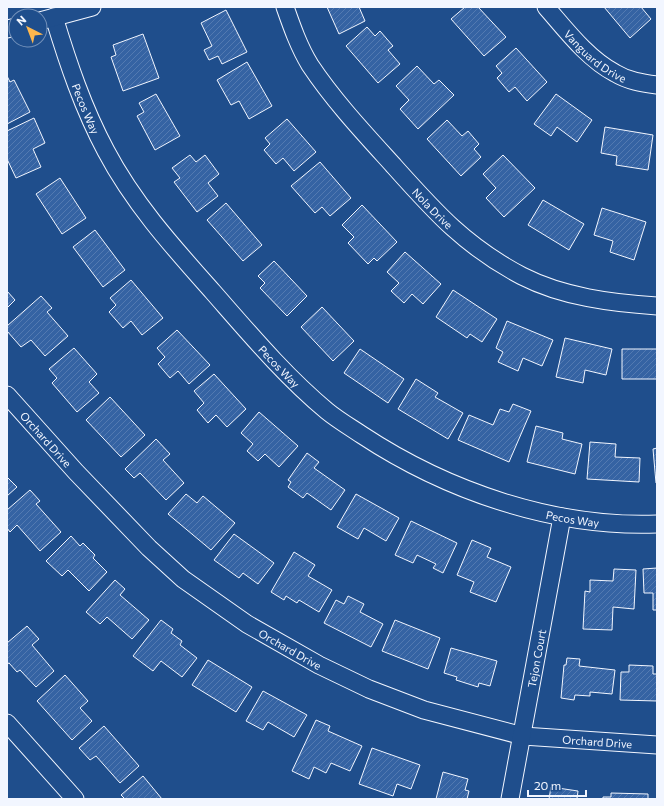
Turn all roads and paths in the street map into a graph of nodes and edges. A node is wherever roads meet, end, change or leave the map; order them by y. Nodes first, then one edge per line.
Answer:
1 (92, 7) edge
2 (285, 7) edge
3 (546, 7) edge
4 (48, 19) edge
5 (48, 21) edge
6 (657, 85) edge
7 (657, 306) edge
8 (7, 395) edge
9 (562, 517) junction
10 (657, 524) edge
11 (7, 723) edge
12 (523, 736) junction
13 (657, 745) edge
14 (75, 799) edge
15 (510, 799) edge

1 - 4 street
2 - 7 street, Nola Drive
3 - 6 street, Vanguard Drive
5 - 9 street, Pecos Way
8 - 12 street, Orchard Drive
9 - 10 street, Pecos Way
9 - 12 street, Tejon Court
11 - 14 street
12 - 13 street, Orchard Drive
12 - 15 street, Tejon Court

